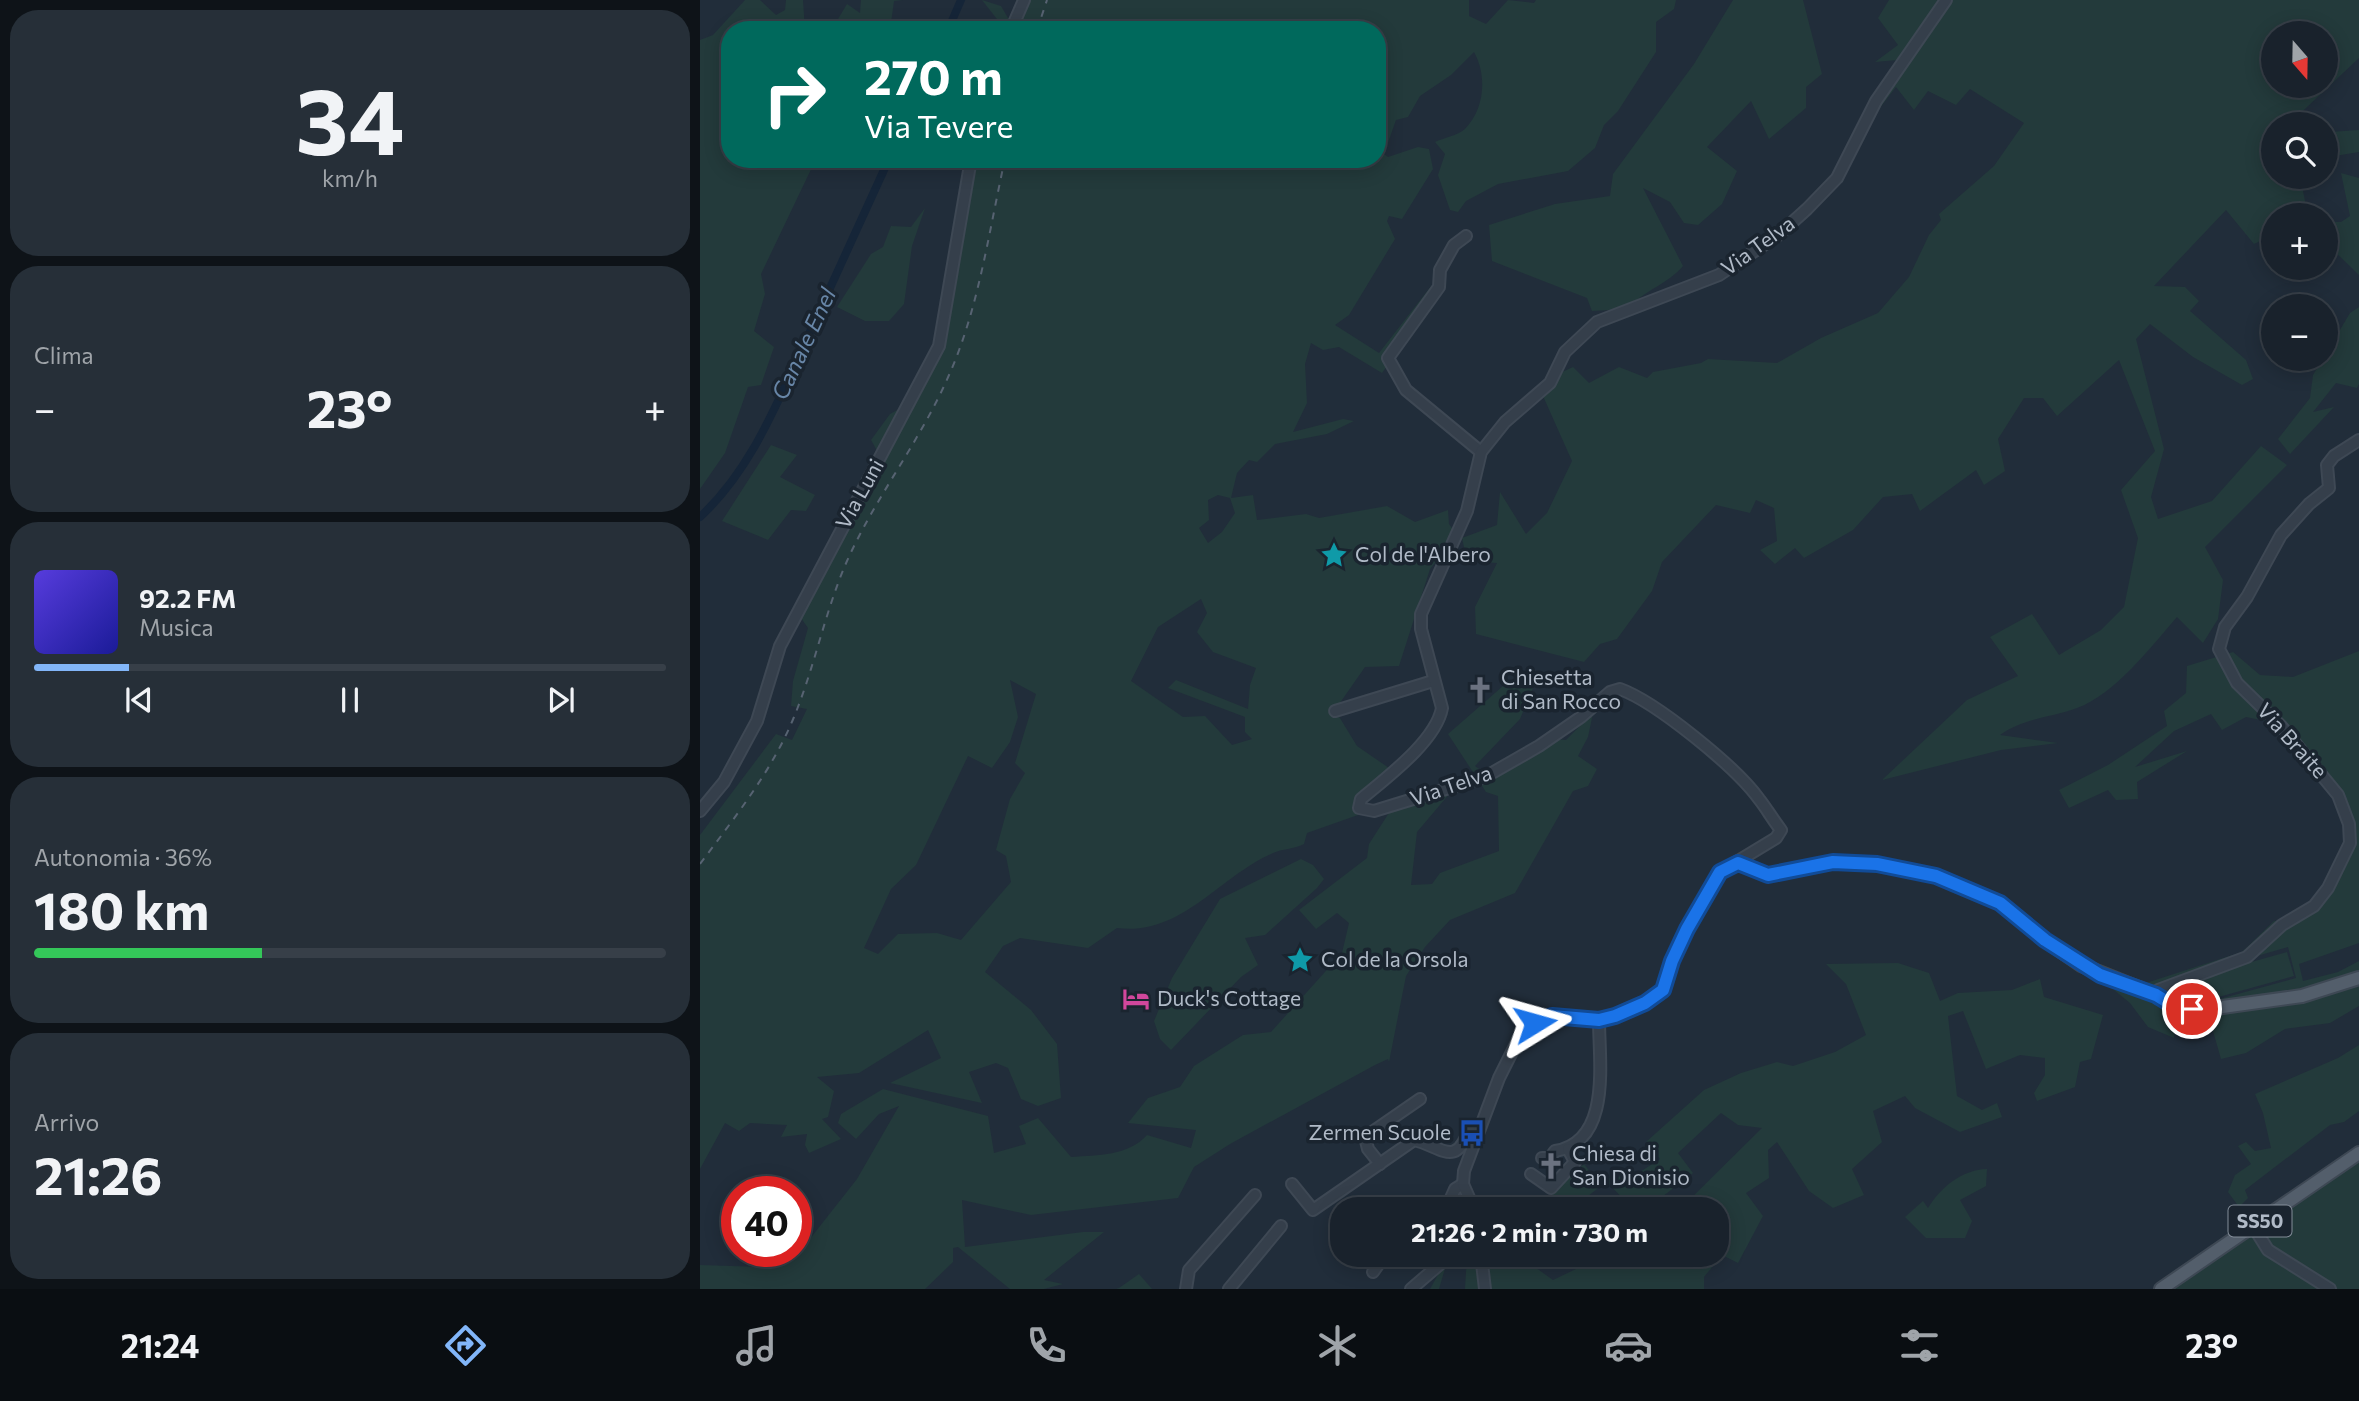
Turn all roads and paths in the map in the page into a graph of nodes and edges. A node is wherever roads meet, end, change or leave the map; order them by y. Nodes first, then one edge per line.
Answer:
1 (1024, 0) edge
2 (1946, 0) edge
3 (1015, 21) edge
4 (969, 168) edge
5 (1466, 236) dead end
6 (2359, 440) edge
7 (1481, 452) junction
8 (1433, 681) junction
9 (1335, 710) dead end
10 (700, 811) edge
11 (1738, 863) junction
12 (2359, 978) edge
13 (2154, 994) junction
14 (1599, 1020) junction
15 (1420, 1098) dead end
16 (1479, 1127) junction
17 (1568, 1149) junction
18 (2359, 1153) edge
19 (1542, 1158) dead end
20 (1380, 1164) junction
21 (1531, 1174) dead end
22 (1292, 1184) dead end
23 (1465, 1188) junction
24 (1255, 1195) dead end
25 (1452, 1197) edge
26 (1468, 1197) edge
27 (1281, 1226) dead end
28 (2253, 1226) junction
29 (1376, 1267) edge
30 (1437, 1267) edge
31 (1482, 1267) edge
32 (1373, 1272) dead end
33 (1186, 1289) edge
34 (1230, 1289) edge
35 (1411, 1289) edge
36 (1485, 1289) edge
37 (2161, 1289) edge
38 (2330, 1289) edge

1 - 3 street
2 - 7 street, Via Telva
4 - 10 street, Via Luni
5 - 7 street
6 - 13 street, Via Braite
7 - 8 street, Via Telva
8 - 9 street
8 - 11 street, Via Telva
11 - 13 main road
11 - 14 street
12 - 13 main road
14 - 16 street
14 - 17 street
15 - 20 street
16 - 20 street
16 - 23 street
17 - 19 street
17 - 21 street
18 - 28 main road, SS50
20 - 22 street
23 - 25 street
23 - 26 street
24 - 33 street
27 - 34 street
28 - 37 main road, SS50
28 - 38 street
29 - 32 street
30 - 35 street
31 - 36 street

